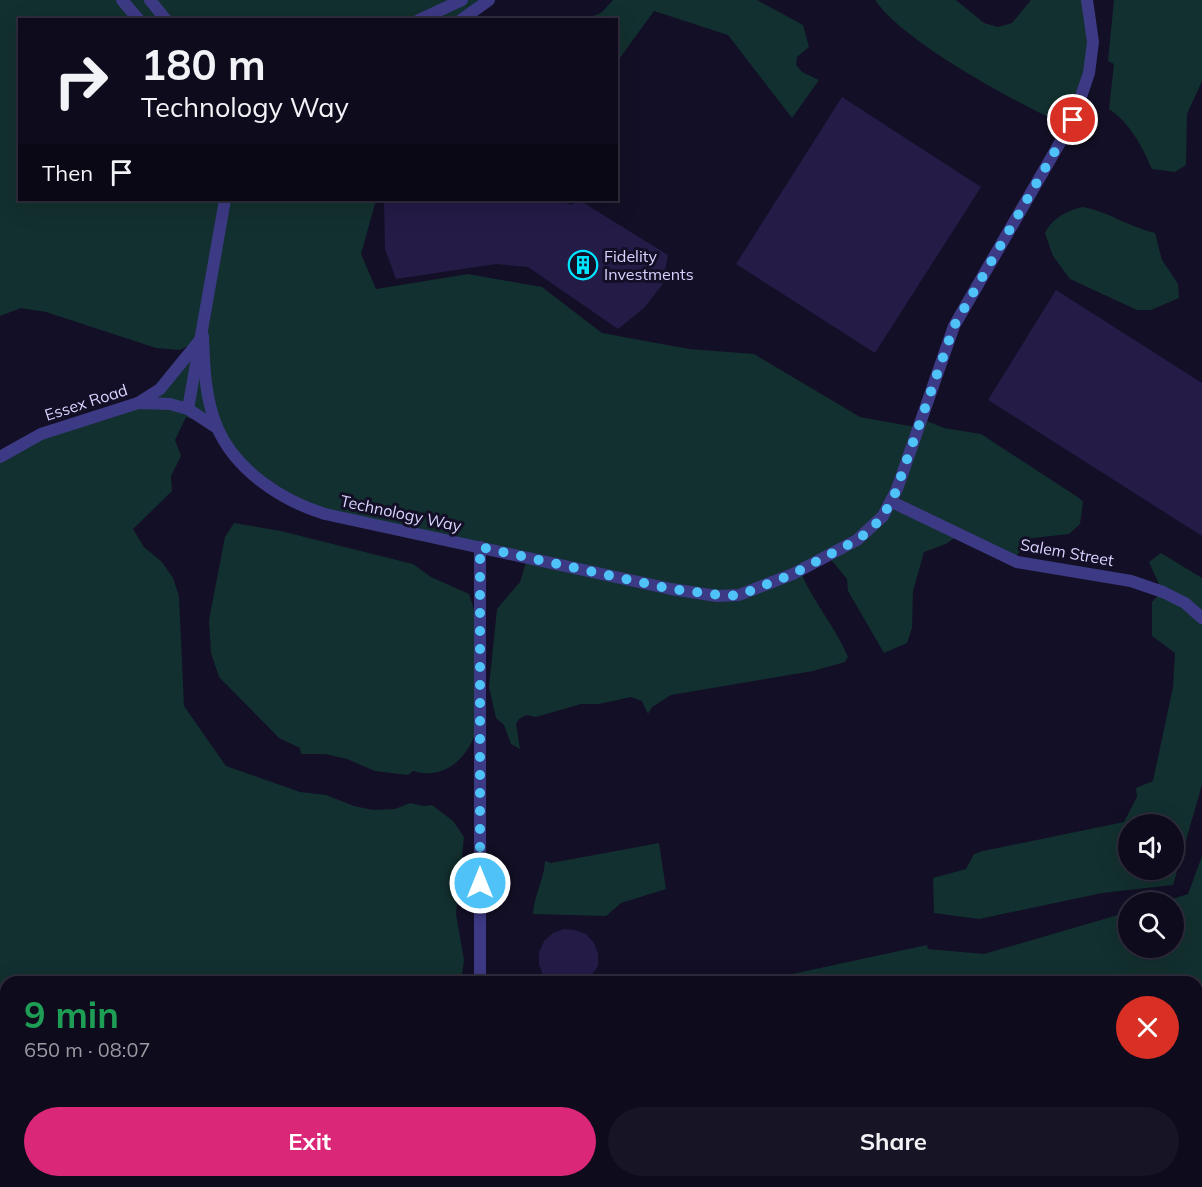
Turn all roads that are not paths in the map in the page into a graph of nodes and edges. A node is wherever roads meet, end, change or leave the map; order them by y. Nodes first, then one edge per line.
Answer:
1 (122, 0) edge
2 (150, 0) edge
3 (462, 0) edge
4 (489, 0) edge
5 (1087, 0) edge
6 (137, 18) edge
7 (164, 18) edge
8 (423, 18) edge
9 (464, 18) edge
10 (225, 201) edge
11 (203, 336) junction
12 (138, 403) junction
13 (188, 409) junction
14 (218, 428) junction
15 (0, 457) edge
16 (892, 502) junction
17 (480, 547) junction
18 (1202, 618) edge
19 (480, 976) edge

1 - 6 street
2 - 7 street
3 - 8 street
4 - 9 street
5 - 16 street, Technology Way
10 - 11 street
11 - 12 street
11 - 13 street
11 - 14 street
12 - 13 street, Essex Road
12 - 15 street, Essex Road
13 - 14 street, Essex Road
14 - 17 street, Technology Way
16 - 17 street, Technology Way
16 - 18 street, Salem Street
17 - 19 street

